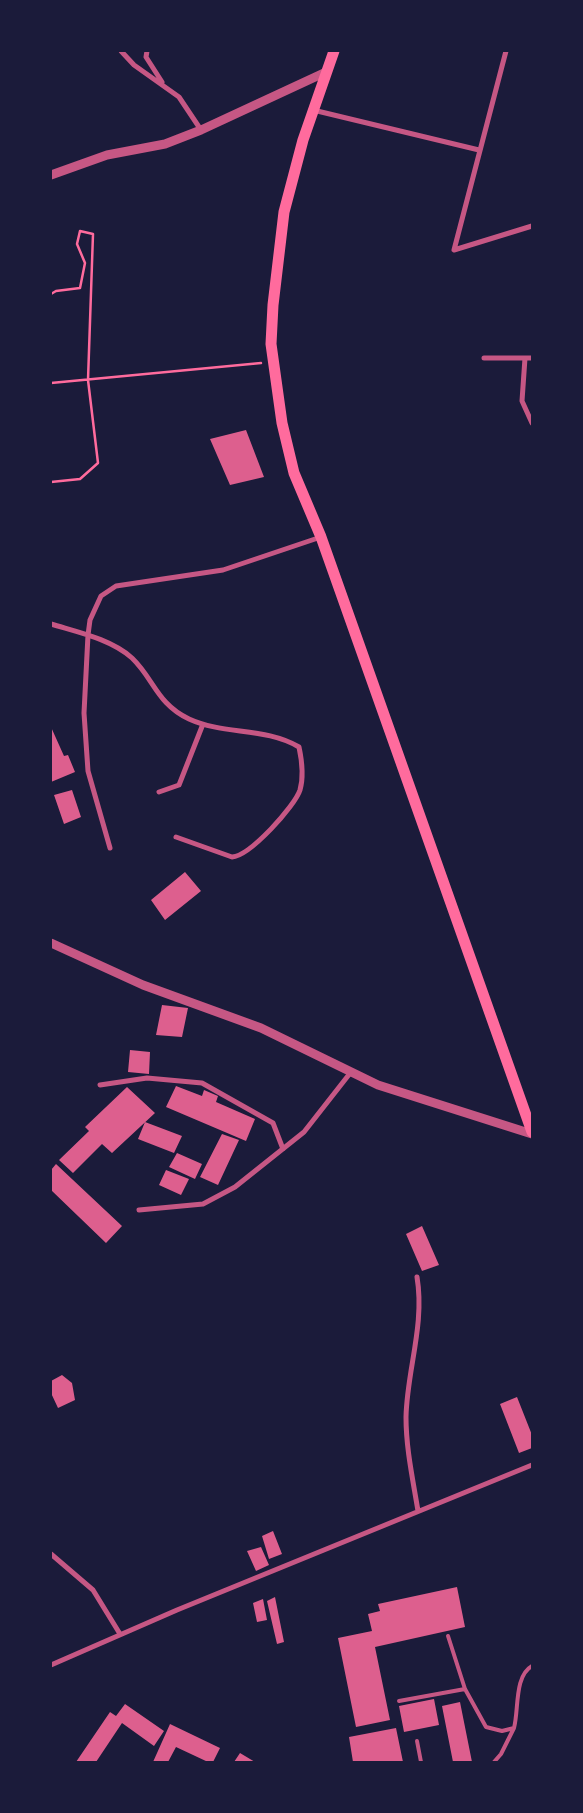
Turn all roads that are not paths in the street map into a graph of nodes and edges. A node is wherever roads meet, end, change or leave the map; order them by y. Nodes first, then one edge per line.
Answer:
1 (121, 51) edge
2 (147, 51) edge
3 (334, 51) edge
4 (506, 51) edge
5 (326, 72) junction
6 (164, 84) junction
7 (313, 110) junction
8 (201, 130) junction
9 (478, 150) junction
10 (51, 175) edge
11 (532, 226) edge
12 (484, 358) dead end
13 (525, 358) junction
14 (532, 358) edge
15 (532, 423) edge
16 (321, 537) junction
17 (51, 624) edge
18 (88, 635) junction
19 (202, 724) junction
20 (159, 792) dead end
21 (176, 837) dead end
22 (110, 848) dead end
23 (51, 943) edge
24 (351, 1072) junction
25 (100, 1085) dead end
26 (532, 1133) edge
27 (283, 1149) junction
28 (139, 1210) dead end
29 (417, 1277) dead end
30 (532, 1465) edge
31 (418, 1512) junction
32 (51, 1554) edge
33 (120, 1634) junction
34 (448, 1636) dead end
35 (51, 1665) edge
36 (532, 1666) edge
37 (465, 1690) junction
38 (399, 1701) dead end
39 (514, 1728) junction
40 (417, 1741) dead end
41 (422, 1762) edge
42 (494, 1762) edge

1 - 6 street
2 - 6 street
3 - 5 main road
4 - 9 street
5 - 7 main road
5 - 8 street
6 - 8 street
7 - 9 street
7 - 16 main road
8 - 10 street
9 - 11 street
12 - 13 street
13 - 14 street
13 - 15 street
16 - 18 street
16 - 26 main road
17 - 18 street
18 - 19 street
18 - 22 street
19 - 20 street
19 - 21 street
23 - 24 street
24 - 26 street
24 - 27 street
25 - 27 street
27 - 28 street
29 - 31 street
30 - 31 street
31 - 33 street
32 - 33 street
33 - 35 street
34 - 37 lane
36 - 39 lane
37 - 38 lane
37 - 39 lane
39 - 42 lane
40 - 41 lane

